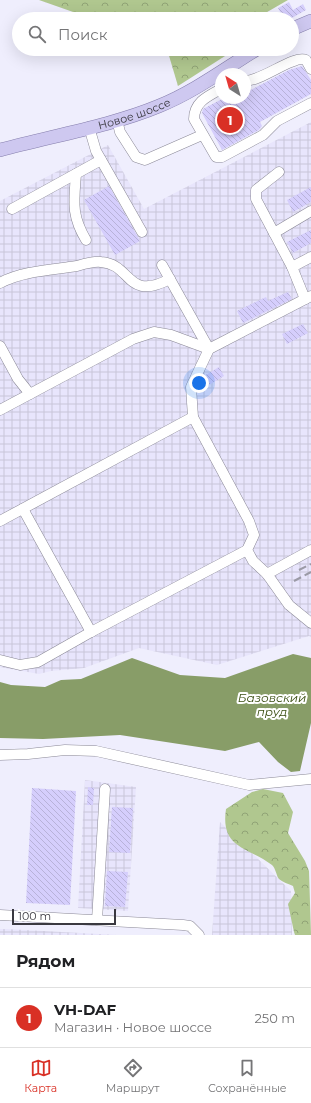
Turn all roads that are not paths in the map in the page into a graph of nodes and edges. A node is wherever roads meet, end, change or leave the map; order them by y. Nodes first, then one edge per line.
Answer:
1 (311, 21) edge
2 (299, 26) edge
3 (245, 56) edge
4 (311, 69) edge
5 (251, 80) edge
6 (215, 93) edge
7 (311, 103) edge
8 (117, 120) junction
9 (89, 127) junction
10 (202, 135) junction
11 (0, 150) edge
12 (102, 160) junction
13 (279, 172) dead end
14 (76, 174) junction
15 (12, 208) dead end
16 (311, 211) edge
17 (142, 232) dead end
18 (274, 233) junction
19 (86, 240) dead end
20 (311, 257) edge
21 (162, 265) dead end
22 (292, 267) junction
23 (170, 279) junction
24 (0, 283) edge
25 (308, 298) edge
26 (0, 346) edge
27 (209, 349) junction
28 (30, 394) junction
29 (0, 410) edge
30 (193, 417) junction
31 (23, 509) junction
32 (0, 521) edge
33 (247, 550) junction
34 (311, 550) edge
35 (267, 574) junction
36 (310, 621) edge
37 (91, 632) junction
38 (0, 660) edge
39 (0, 755) edge
40 (311, 779) edge
41 (105, 789) dead end
42 (0, 915) edge
43 (97, 920) junction
44 (199, 935) edge

1 - 2 main road
3 - 8 main road, Новое шоссе
4 - 5 lane
6 - 10 lane
7 - 10 lane
8 - 9 main road, Новое шоссе
8 - 10 lane
9 - 11 main road, Новое шоссе
9 - 12 lane
12 - 14 lane
12 - 17 lane
13 - 18 lane
14 - 15 lane
14 - 19 lane
16 - 18 lane
18 - 22 lane
20 - 22 lane
21 - 23 lane
22 - 25 lane
23 - 24 lane
23 - 27 lane
25 - 27 lane
26 - 28 lane
27 - 28 lane
27 - 30 lane
28 - 29 lane
30 - 31 lane
30 - 33 lane
31 - 32 lane
31 - 37 lane
33 - 35 lane
33 - 37 lane
34 - 35 lane
35 - 36 lane
37 - 38 lane
39 - 40 lane
41 - 43 lane
42 - 43 lane
43 - 44 lane

